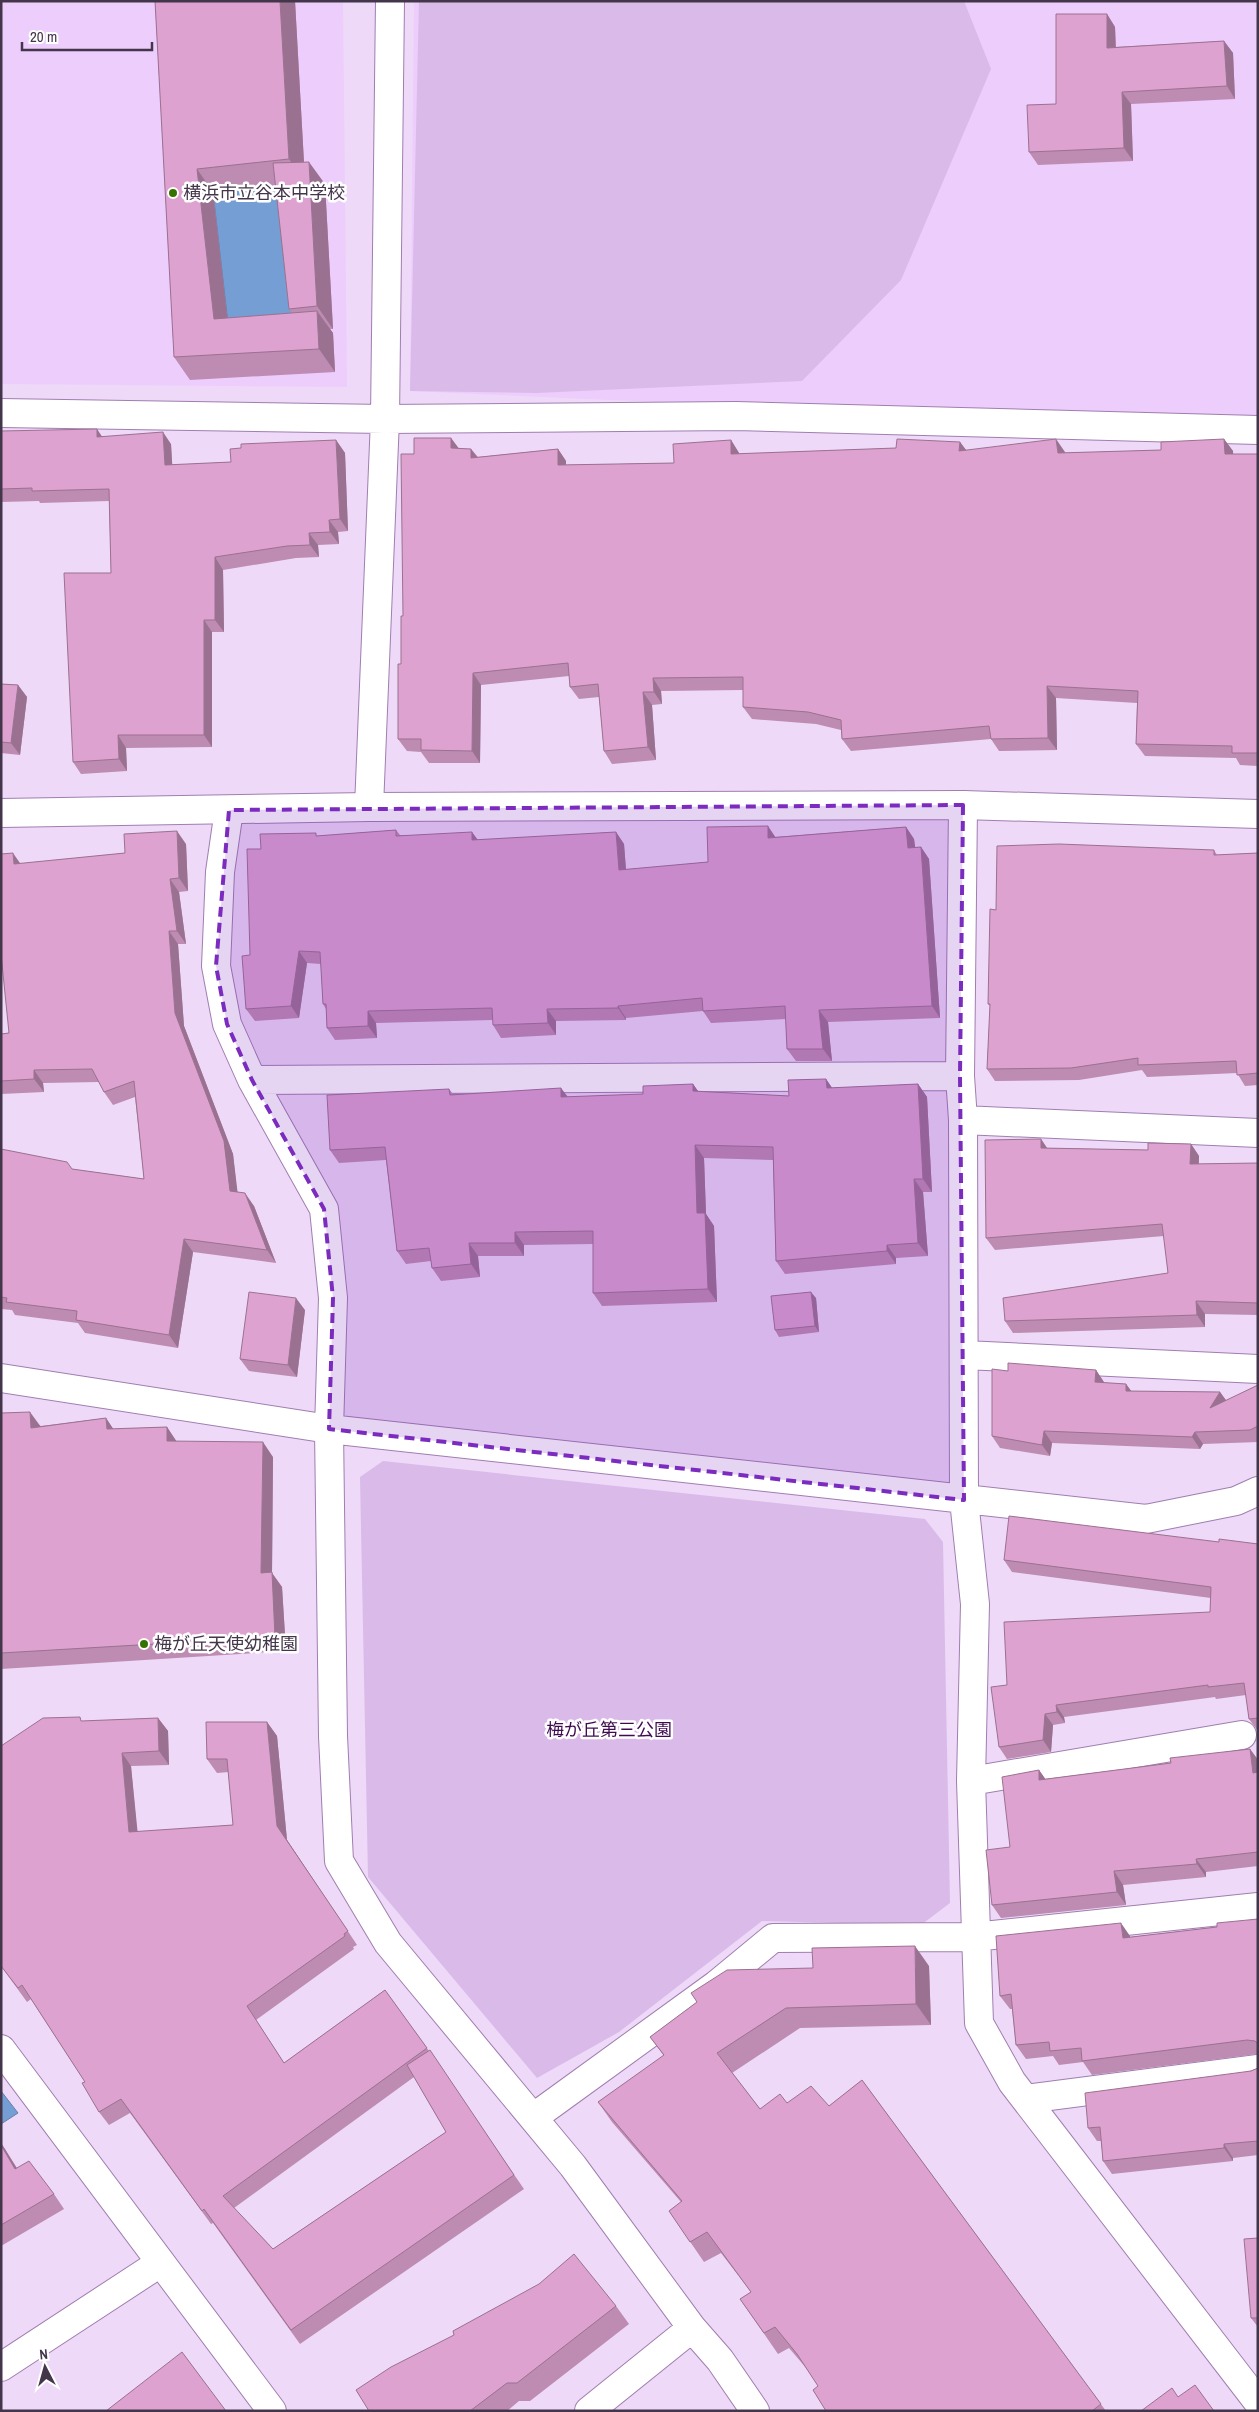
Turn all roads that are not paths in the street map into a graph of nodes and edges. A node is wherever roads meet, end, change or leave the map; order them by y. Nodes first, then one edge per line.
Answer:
1 (390, 1) edge
2 (1, 413) edge
3 (386, 419) junction
4 (1258, 430) edge
5 (963, 805) junction
6 (369, 808) junction
7 (229, 810) junction
8 (1, 813) edge
9 (1258, 814) edge
10 (960, 1076) junction
11 (252, 1080) junction
12 (963, 1120) junction
13 (1258, 1133) edge
14 (965, 1355) junction
15 (1258, 1369) edge
16 (1, 1378) edge
17 (329, 1429) junction
18 (1258, 1491) edge
19 (964, 1500) junction
20 (1242, 1735) dead end
21 (971, 1781) junction
22 (1258, 1907) edge
23 (974, 1937) junction
24 (1, 2049) edge
25 (1258, 2069) edge
26 (1026, 2100) junction
27 (534, 2117) junction
28 (160, 2263) junction
29 (692, 2328) junction
30 (1, 2367) edge
31 (1258, 2402) edge
32 (272, 2411) edge
33 (589, 2411) edge
34 (755, 2411) edge

1 - 3 street
2 - 3 street
3 - 4 street
3 - 6 street
5 - 6 street
5 - 9 street
5 - 10 street
6 - 7 street
7 - 8 street
7 - 11 street
10 - 11 street
10 - 12 street
11 - 17 street
12 - 13 street
12 - 14 street
14 - 15 street
14 - 19 street
16 - 17 street
17 - 19 street
17 - 27 street
18 - 19 street
19 - 21 street
20 - 21 street
21 - 23 street
22 - 23 street
23 - 26 street
23 - 27 street
24 - 28 street
25 - 26 street
26 - 31 street
27 - 29 street
28 - 30 street
28 - 32 street
29 - 33 street
29 - 34 street

